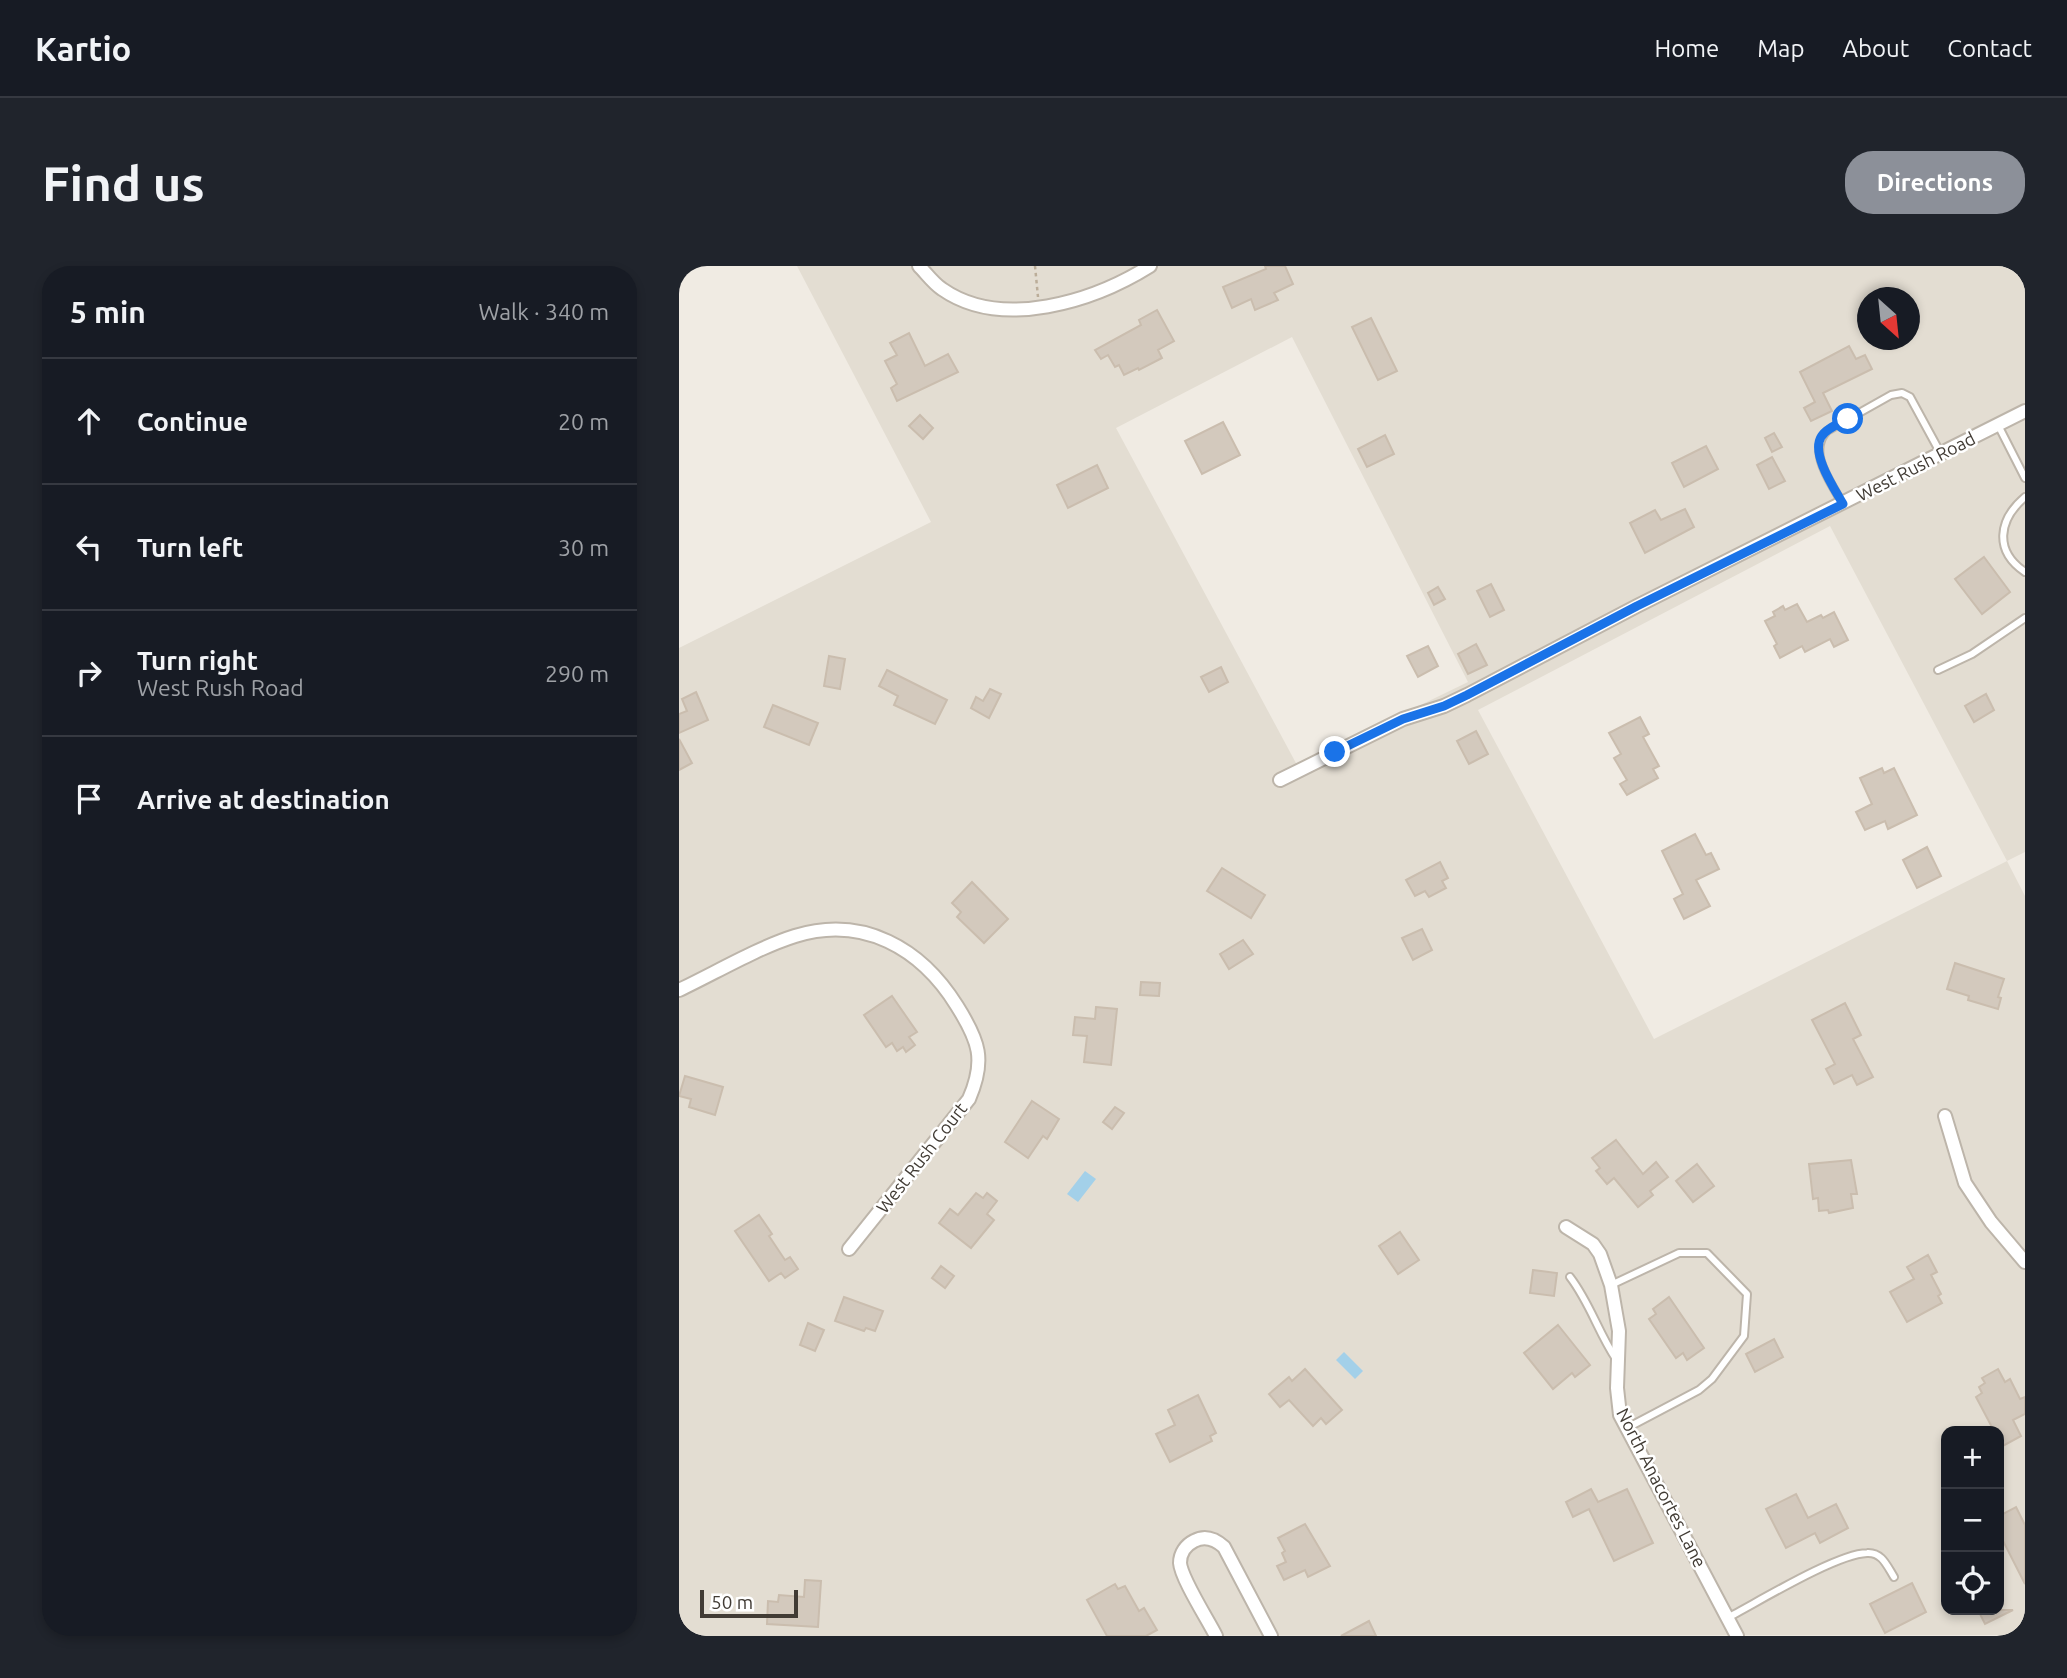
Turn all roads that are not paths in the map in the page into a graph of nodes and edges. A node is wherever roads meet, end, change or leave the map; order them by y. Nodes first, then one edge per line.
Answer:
1 (919, 266) edge
2 (1150, 266) edge
3 (2025, 411) edge
4 (1997, 425) junction
5 (1941, 454) junction
6 (2025, 478) edge
7 (2025, 497) edge
8 (1843, 504) junction
9 (2025, 572) edge
10 (2025, 618) edge
11 (1938, 670) dead end
12 (1280, 780) dead end
13 (679, 990) edge
14 (1945, 1116) dead end
15 (1566, 1227) dead end
16 (849, 1250) dead end
17 (2025, 1262) edge
18 (1570, 1277) dead end
19 (1611, 1285) junction
20 (1619, 1363) junction
21 (1627, 1428) junction
22 (1894, 1577) dead end
23 (1727, 1618) junction
24 (1216, 1636) edge
25 (1271, 1636) edge
26 (1737, 1636) edge

1 - 2 street
3 - 4 street, West Rush Road
4 - 5 street, West Rush Road
4 - 6 lane
5 - 8 street, West Rush Road
5 - 8 lane
7 - 9 lane
8 - 12 street, West Rush Road
10 - 11 lane
13 - 16 street, West Rush Court
14 - 17 street
15 - 19 street, North Anacortes Lane
18 - 20 lane
19 - 20 street, North Anacortes Lane
19 - 21 lane
20 - 21 street, North Anacortes Lane
21 - 23 street, North Anacortes Lane
22 - 23 lane
23 - 26 street, North Anacortes Lane
24 - 25 street

